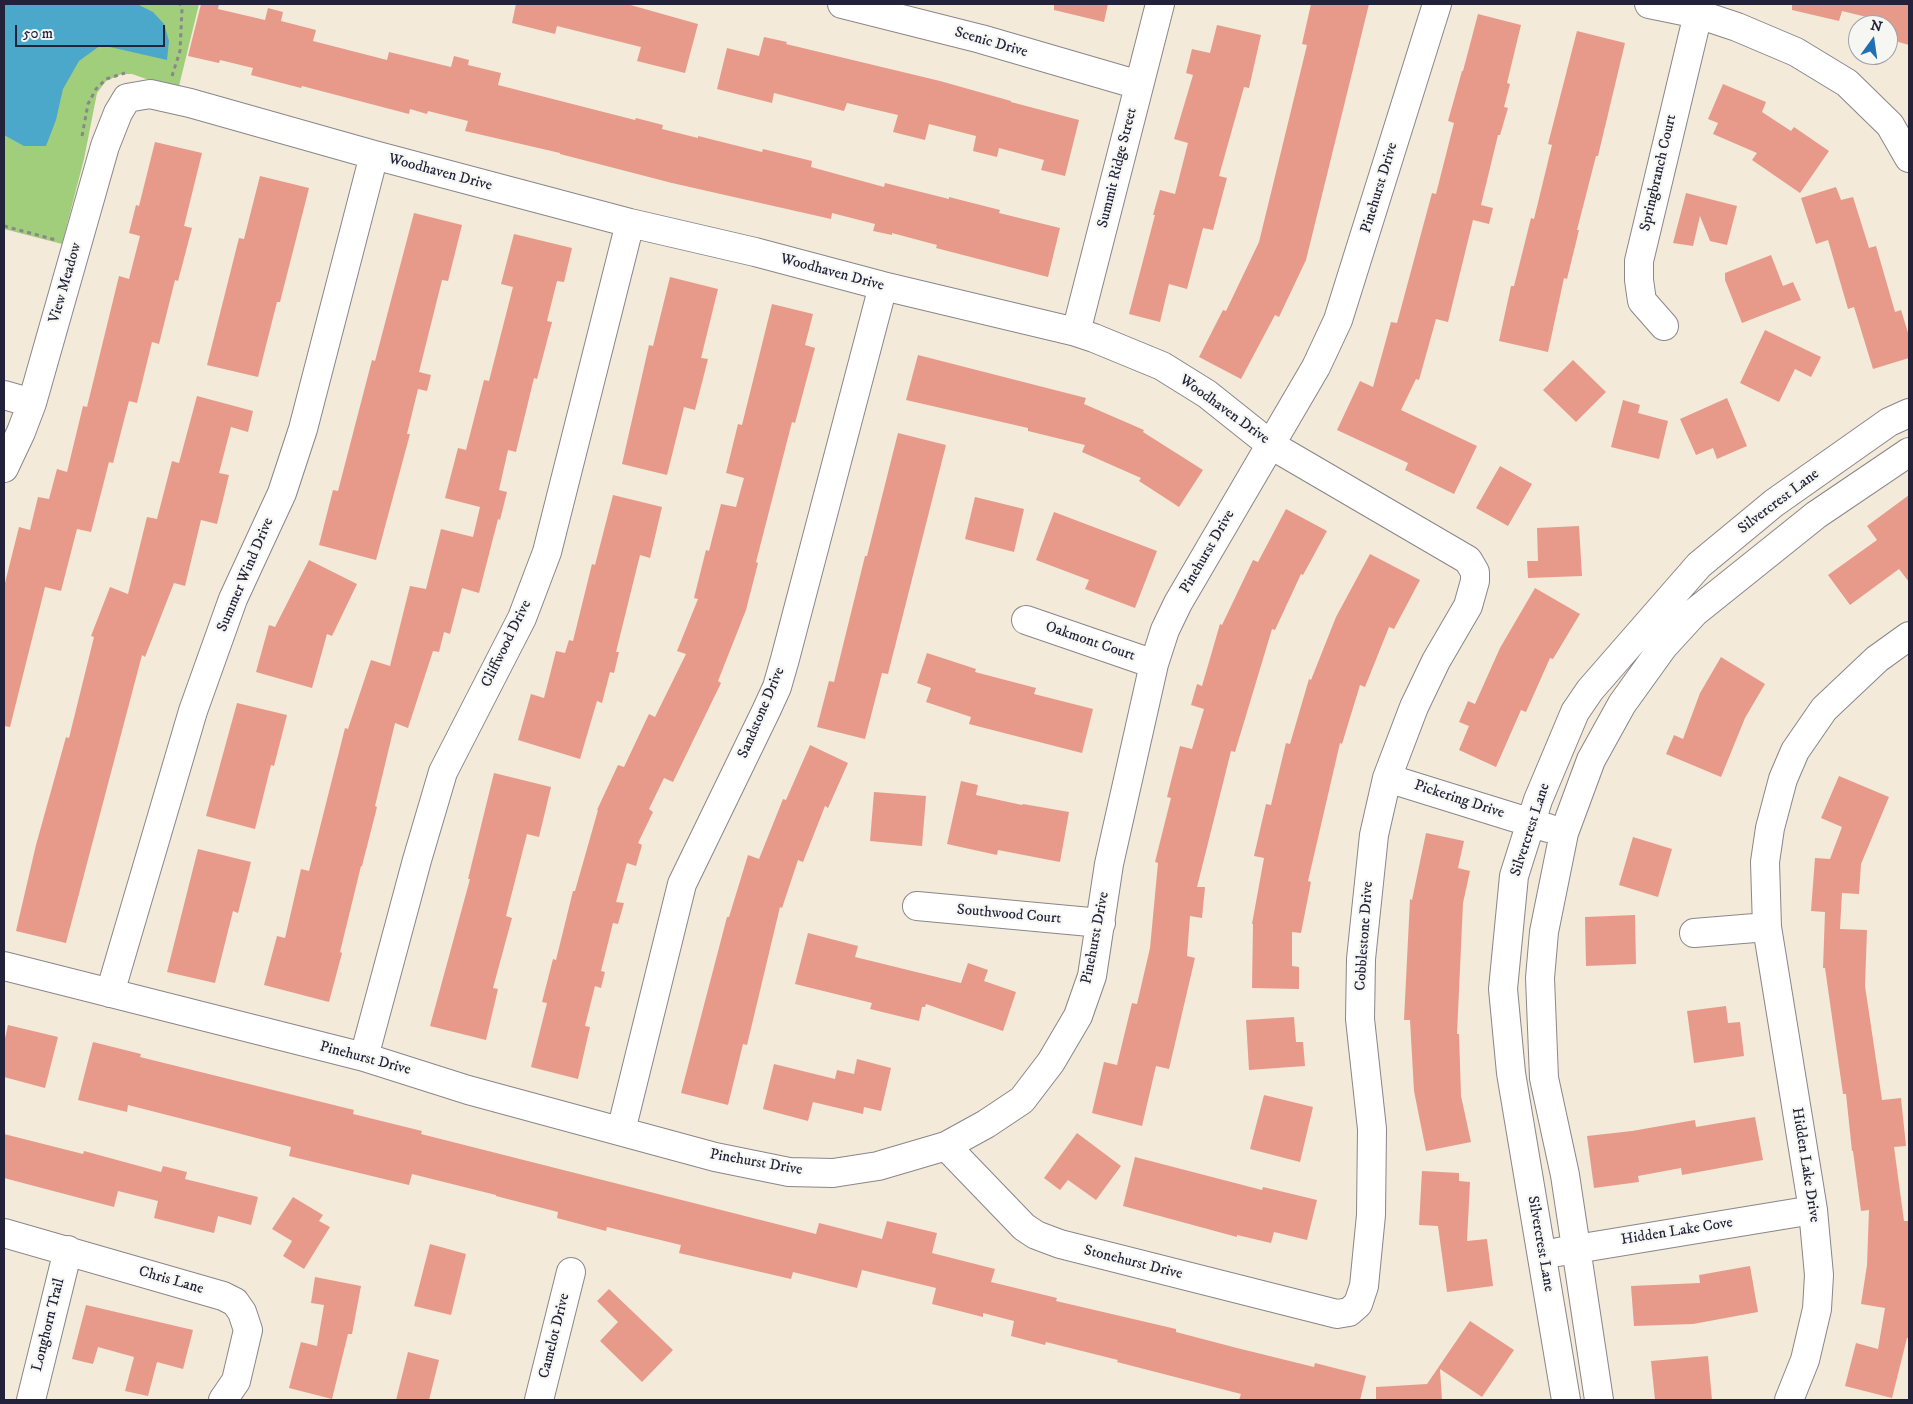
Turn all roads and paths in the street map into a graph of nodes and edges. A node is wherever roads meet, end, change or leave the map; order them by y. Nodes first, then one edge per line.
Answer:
1 (180, 4) edge
2 (842, 4) edge
3 (1160, 4) edge
4 (1438, 4) edge
5 (1649, 4) edge
6 (1698, 14) junction
7 (170, 81) dead end
8 (1139, 85) junction
9 (126, 98) joint
10 (1900, 121) edge
11 (374, 155) junction
12 (1909, 158) edge
13 (630, 223) junction
14 (4, 226) edge
15 (56, 240) dead end
16 (883, 286) junction
17 (1664, 326) dead end
18 (1076, 332) junction
19 (4, 395) edge
20 (32, 403) junction
21 (1909, 413) edge
22 (1271, 445) junction
23 (1909, 452) edge
24 (4, 468) edge
25 (1475, 581) joint
26 (1026, 620) dead end
27 (1909, 636) edge
28 (1154, 664) junction
29 (1387, 778) junction
30 (1531, 823) junction
31 (1564, 833) junction
32 (917, 906) dead end
33 (1101, 923) junction
34 (1767, 927) junction
35 (1694, 933) dead end
36 (4, 966) edge
37 (110, 993) junction
38 (364, 1057) junction
39 (621, 1132) junction
40 (946, 1146) junction
41 (1813, 1210) junction
42 (4, 1233) edge
43 (1576, 1249) junction
44 (68, 1250) junction
45 (1542, 1255) junction
46 (571, 1272) dead end
47 (1353, 1308) joint
48 (31, 1400) edge
49 (223, 1400) edge
50 (539, 1400) edge
51 (1566, 1400) edge
52 (1599, 1400) edge
53 (1789, 1400) edge

1 - 7 path
2 - 8 street, Scenic Drive
3 - 8 street, Summit Ridge Street
4 - 22 street, Pinehurst Drive
5 - 6 street
6 - 10 street
6 - 17 street, Springbranch Court
8 - 18 street, Summit Ridge Street
9 - 11 street, Woodhaven Drive
9 - 20 street, View Meadow
10 - 12 street
11 - 13 street, Woodhaven Drive
11 - 37 street, Summer Wind Drive
13 - 16 street, Woodhaven Drive
13 - 38 street, Cliffwood Drive
14 - 15 path
16 - 18 street, Woodhaven Drive
16 - 39 street, Sandstone Drive
18 - 22 street, Woodhaven Drive
19 - 20 street
20 - 24 street, View Meadow
21 - 30 street, Silvercrest Lane
22 - 25 street, Woodhaven Drive
22 - 28 street, Pinehurst Drive
23 - 31 street
25 - 29 street, Cobblestone Drive
26 - 28 street, Oakmont Court
27 - 34 street, Hidden Lake Drive
28 - 33 street, Pinehurst Drive
29 - 30 street, Pickering Drive
29 - 47 street, Cobblestone Drive
30 - 31 street, Pickering Drive
30 - 45 street, Silvercrest Lane
31 - 43 street
32 - 33 street, Southwood Court
33 - 40 street, Pinehurst Drive
34 - 35 street
34 - 41 street, Hidden Lake Drive
36 - 37 street, Pinehurst Drive
37 - 38 street, Pinehurst Drive
38 - 39 street, Pinehurst Drive
39 - 40 street, Pinehurst Drive
40 - 47 street, Stonehurst Drive
41 - 43 street, Hidden Lake Cove
41 - 53 street, Hidden Lake Drive
42 - 44 street, Chris Lane
43 - 45 street, Hidden Lake Cove
43 - 52 street
44 - 48 street, Longhorn Trail
44 - 49 street, Chris Lane
45 - 51 street, Silvercrest Lane
46 - 50 street, Camelot Drive

